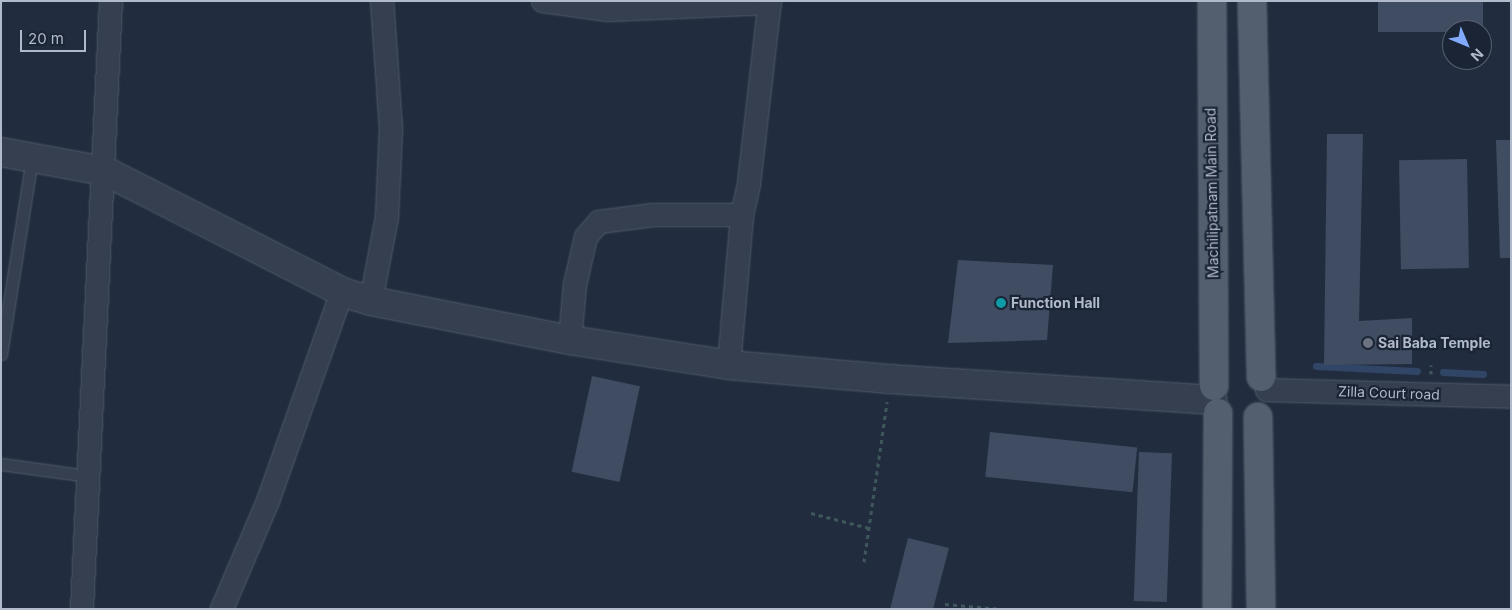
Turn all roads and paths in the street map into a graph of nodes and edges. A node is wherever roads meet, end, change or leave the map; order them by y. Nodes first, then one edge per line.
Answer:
1 (111, 1) edge
2 (382, 1) edge
3 (543, 1) edge
4 (1212, 1) edge
5 (1252, 1) edge
6 (770, 2) edge
7 (727, 3) edge
8 (608, 6) edge
9 (1, 152) edge
10 (32, 158) junction
11 (105, 172) junction
12 (742, 215) junction
13 (1, 273) edge
14 (14, 275) junction
15 (342, 292) junction
16 (371, 301) junction
17 (570, 340) junction
18 (1, 354) edge
19 (729, 365) junction
20 (890, 379) junction
21 (1264, 384) junction
22 (1511, 397) edge
23 (1215, 400) junction
24 (1258, 417) junction
25 (1, 464) edge
26 (89, 476) junction
27 (811, 513) dead end
28 (869, 528) junction
29 (864, 562) dead end
30 (945, 604) dead end
31 (82, 609) edge
32 (222, 609) edge
33 (1002, 609) edge
34 (1217, 609) edge
35 (1261, 609) edge

1 - 11 street
2 - 16 street
3 - 8 street
4 - 23 main road, Machilipatnam Main Road
5 - 21 main road
6 - 7 street
6 - 12 street
7 - 8 street
9 - 10 street
10 - 11 street
10 - 14 lane
11 - 15 street
11 - 26 street
12 - 17 street
12 - 19 street
13 - 14 lane
14 - 18 lane
15 - 16 street
15 - 32 street
16 - 17 street
17 - 19 street
19 - 20 street
20 - 23 street
20 - 28 path
21 - 22 street, Zilla Court road
21 - 23 main road
21 - 24 main road
23 - 24 main road
23 - 34 main road, Machilipatnam Main Road
24 - 35 main road
25 - 26 lane
26 - 31 street
27 - 28 path
28 - 29 path
30 - 33 path

